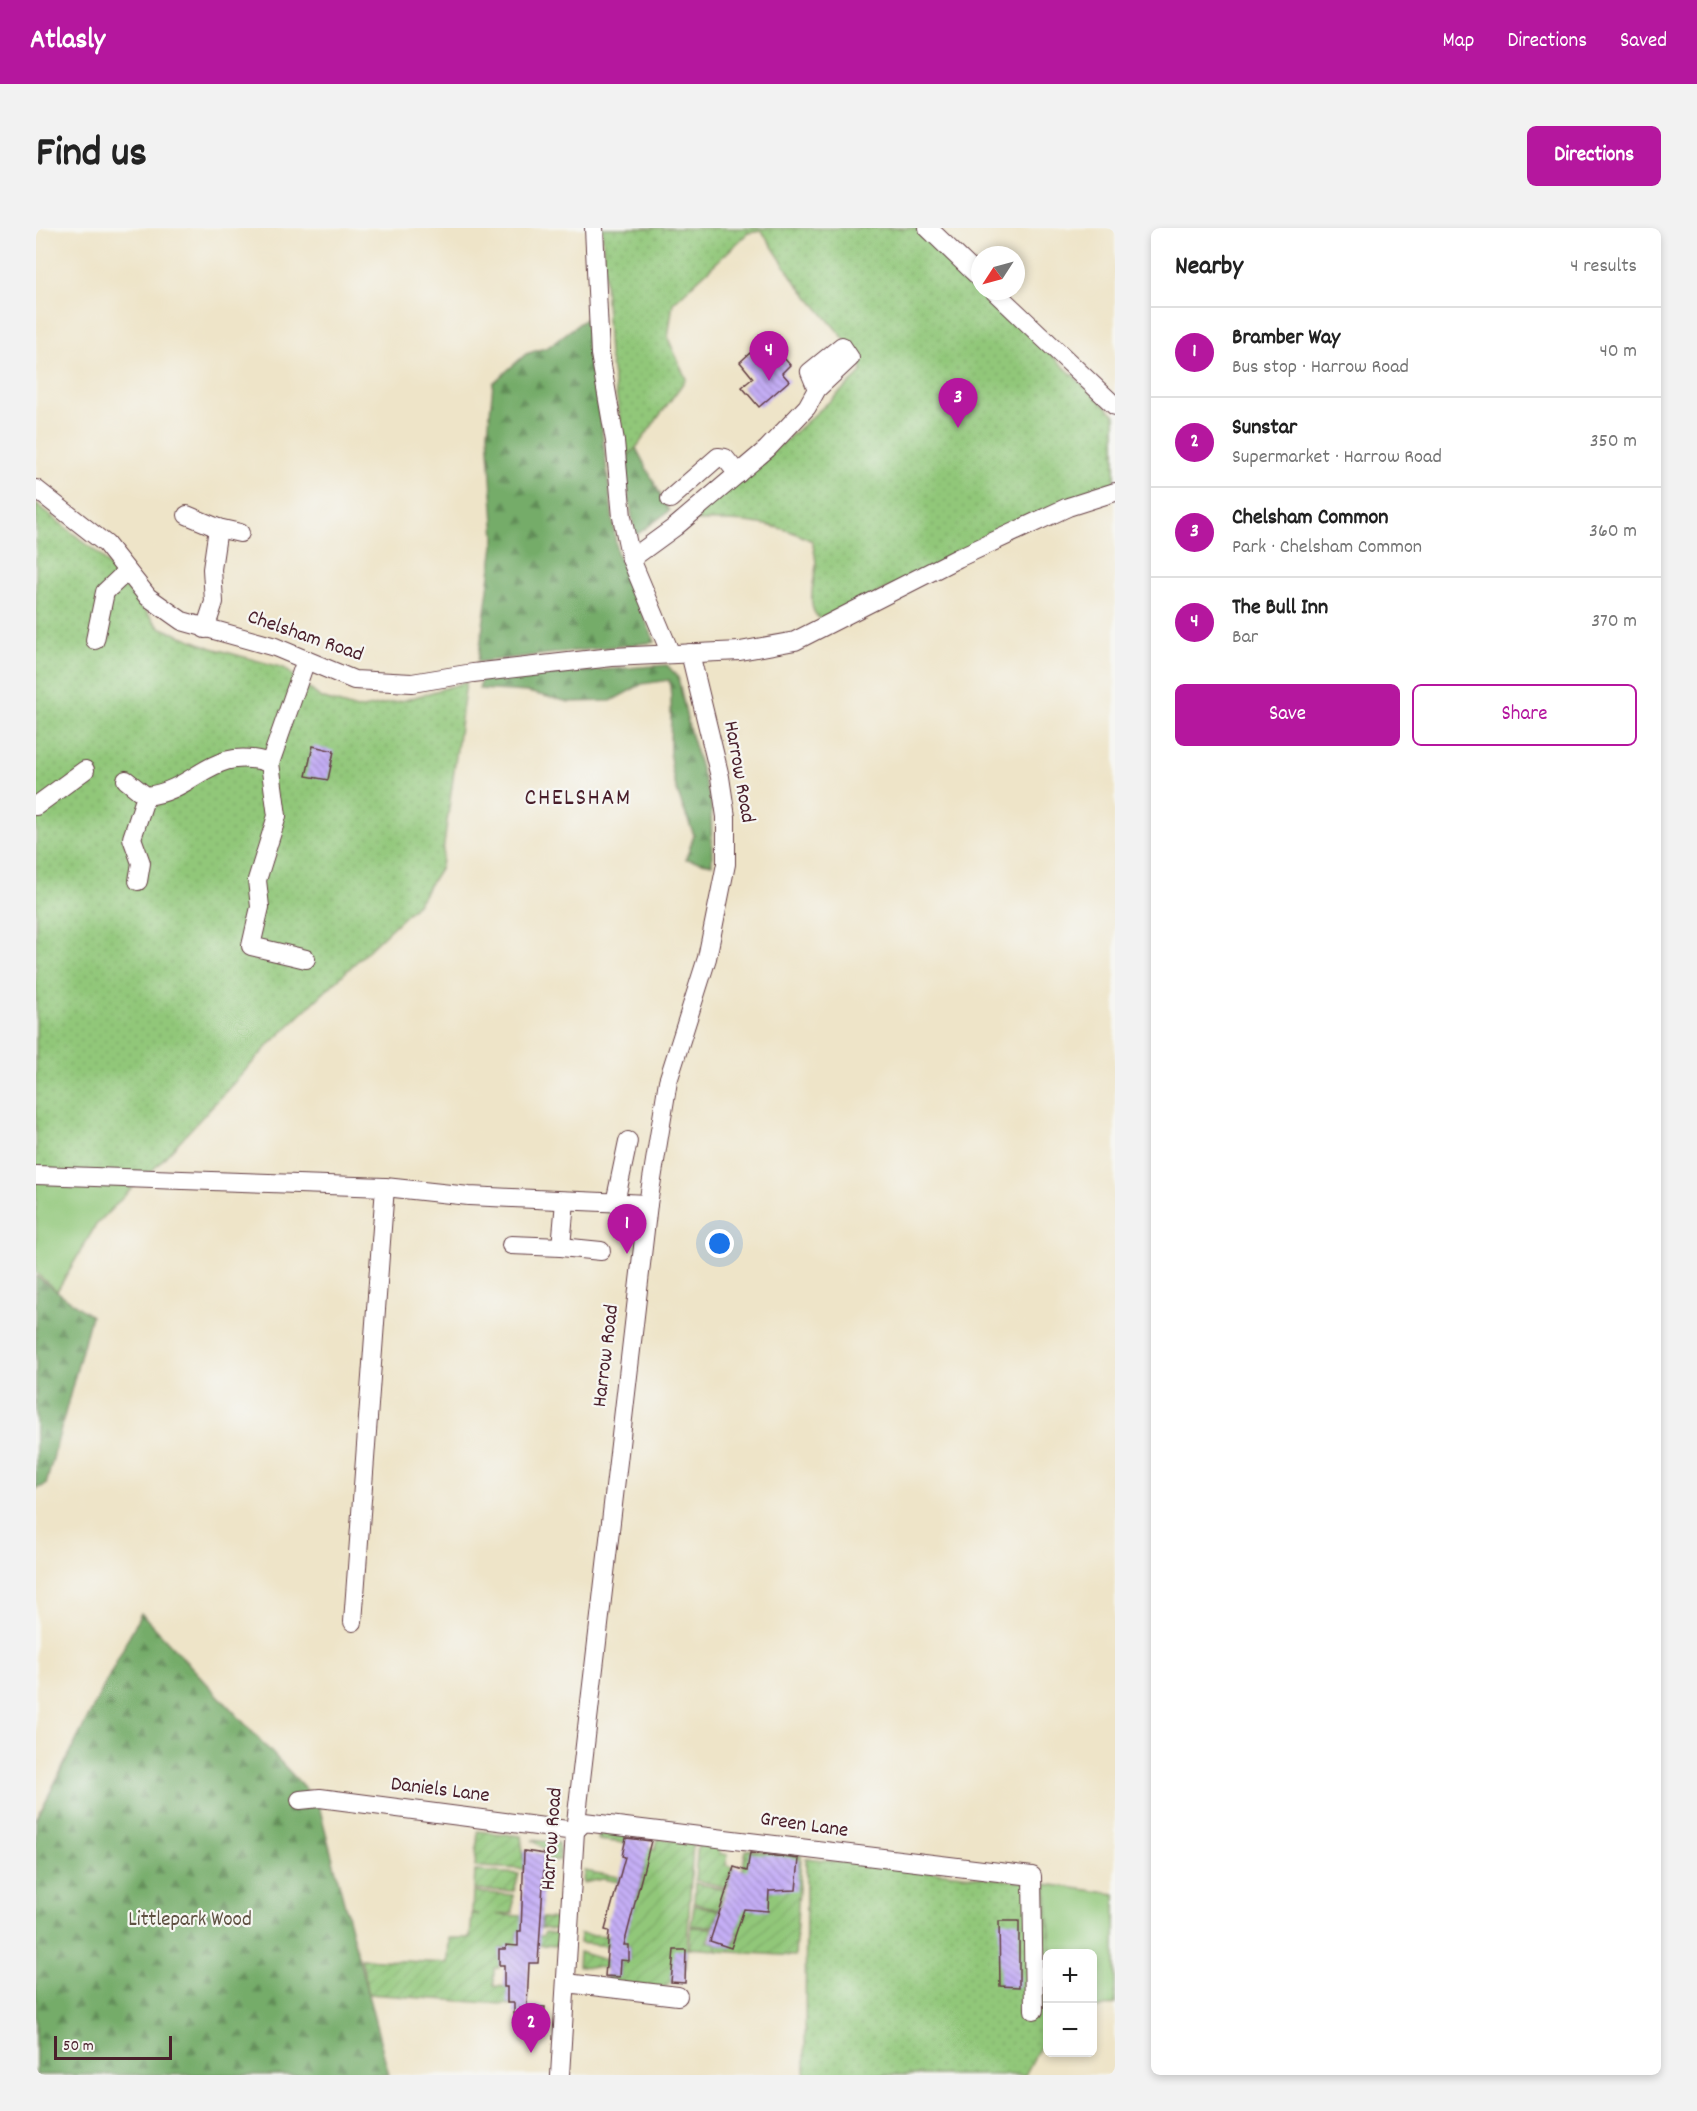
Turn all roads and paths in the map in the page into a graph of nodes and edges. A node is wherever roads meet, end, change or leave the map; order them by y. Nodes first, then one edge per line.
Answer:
1 (594, 228) edge
2 (928, 228) edge
3 (971, 269) edge
4 (1003, 300) edge
5 (817, 389) dead end
6 (1115, 406) edge
7 (738, 474) junction
8 (36, 489) edge
9 (1113, 499) edge
10 (670, 500) dead end
11 (187, 515) dead end
12 (218, 528) junction
13 (240, 533) dead end
14 (631, 559) junction
15 (127, 571) junction
16 (205, 629) junction
17 (95, 640) dead end
18 (670, 652) junction
19 (690, 653) junction
20 (306, 660) junction
21 (270, 763) junction
22 (85, 770) dead end
23 (126, 780) dead end
24 (146, 796) junction
25 (36, 806) edge
26 (138, 881) dead end
27 (306, 959) dead end
28 (628, 1142) dead end
29 (36, 1175) edge
30 (385, 1187) junction
31 (565, 1201) junction
32 (615, 1203) junction
33 (648, 1204) junction
34 (511, 1245) dead end
35 (561, 1247) junction
36 (601, 1251) dead end
37 (353, 1622) dead end
38 (300, 1800) dead end
39 (575, 1831) junction
40 (566, 1983) junction
41 (678, 1996) dead end
42 (1034, 2010) dead end
43 (560, 2075) edge

1 - 14 street
2 - 3 street
4 - 6 street
5 - 7 street
7 - 10 street
7 - 14 street
8 - 15 street, Chelsham Road
9 - 19 street, Chelsham Road
11 - 12 street
12 - 13 street
12 - 16 street
14 - 18 street
15 - 16 street, Chelsham Road
15 - 17 street
16 - 20 street, Chelsham Road
18 - 19 street, Chelsham Road
18 - 20 street, Chelsham Road
19 - 33 street, Harrow Road
20 - 21 street
21 - 24 street
21 - 27 street
22 - 25 street
23 - 24 street
24 - 26 street
28 - 32 street
29 - 30 street
30 - 31 street
30 - 37 street
31 - 32 street
31 - 35 street
32 - 33 street
33 - 39 street, Harrow Road
34 - 35 street
35 - 36 street
38 - 39 street, Daniels Lane
39 - 40 street, Harrow Road
39 - 42 street, Green Lane
40 - 41 street
40 - 43 street, Harrow Road

